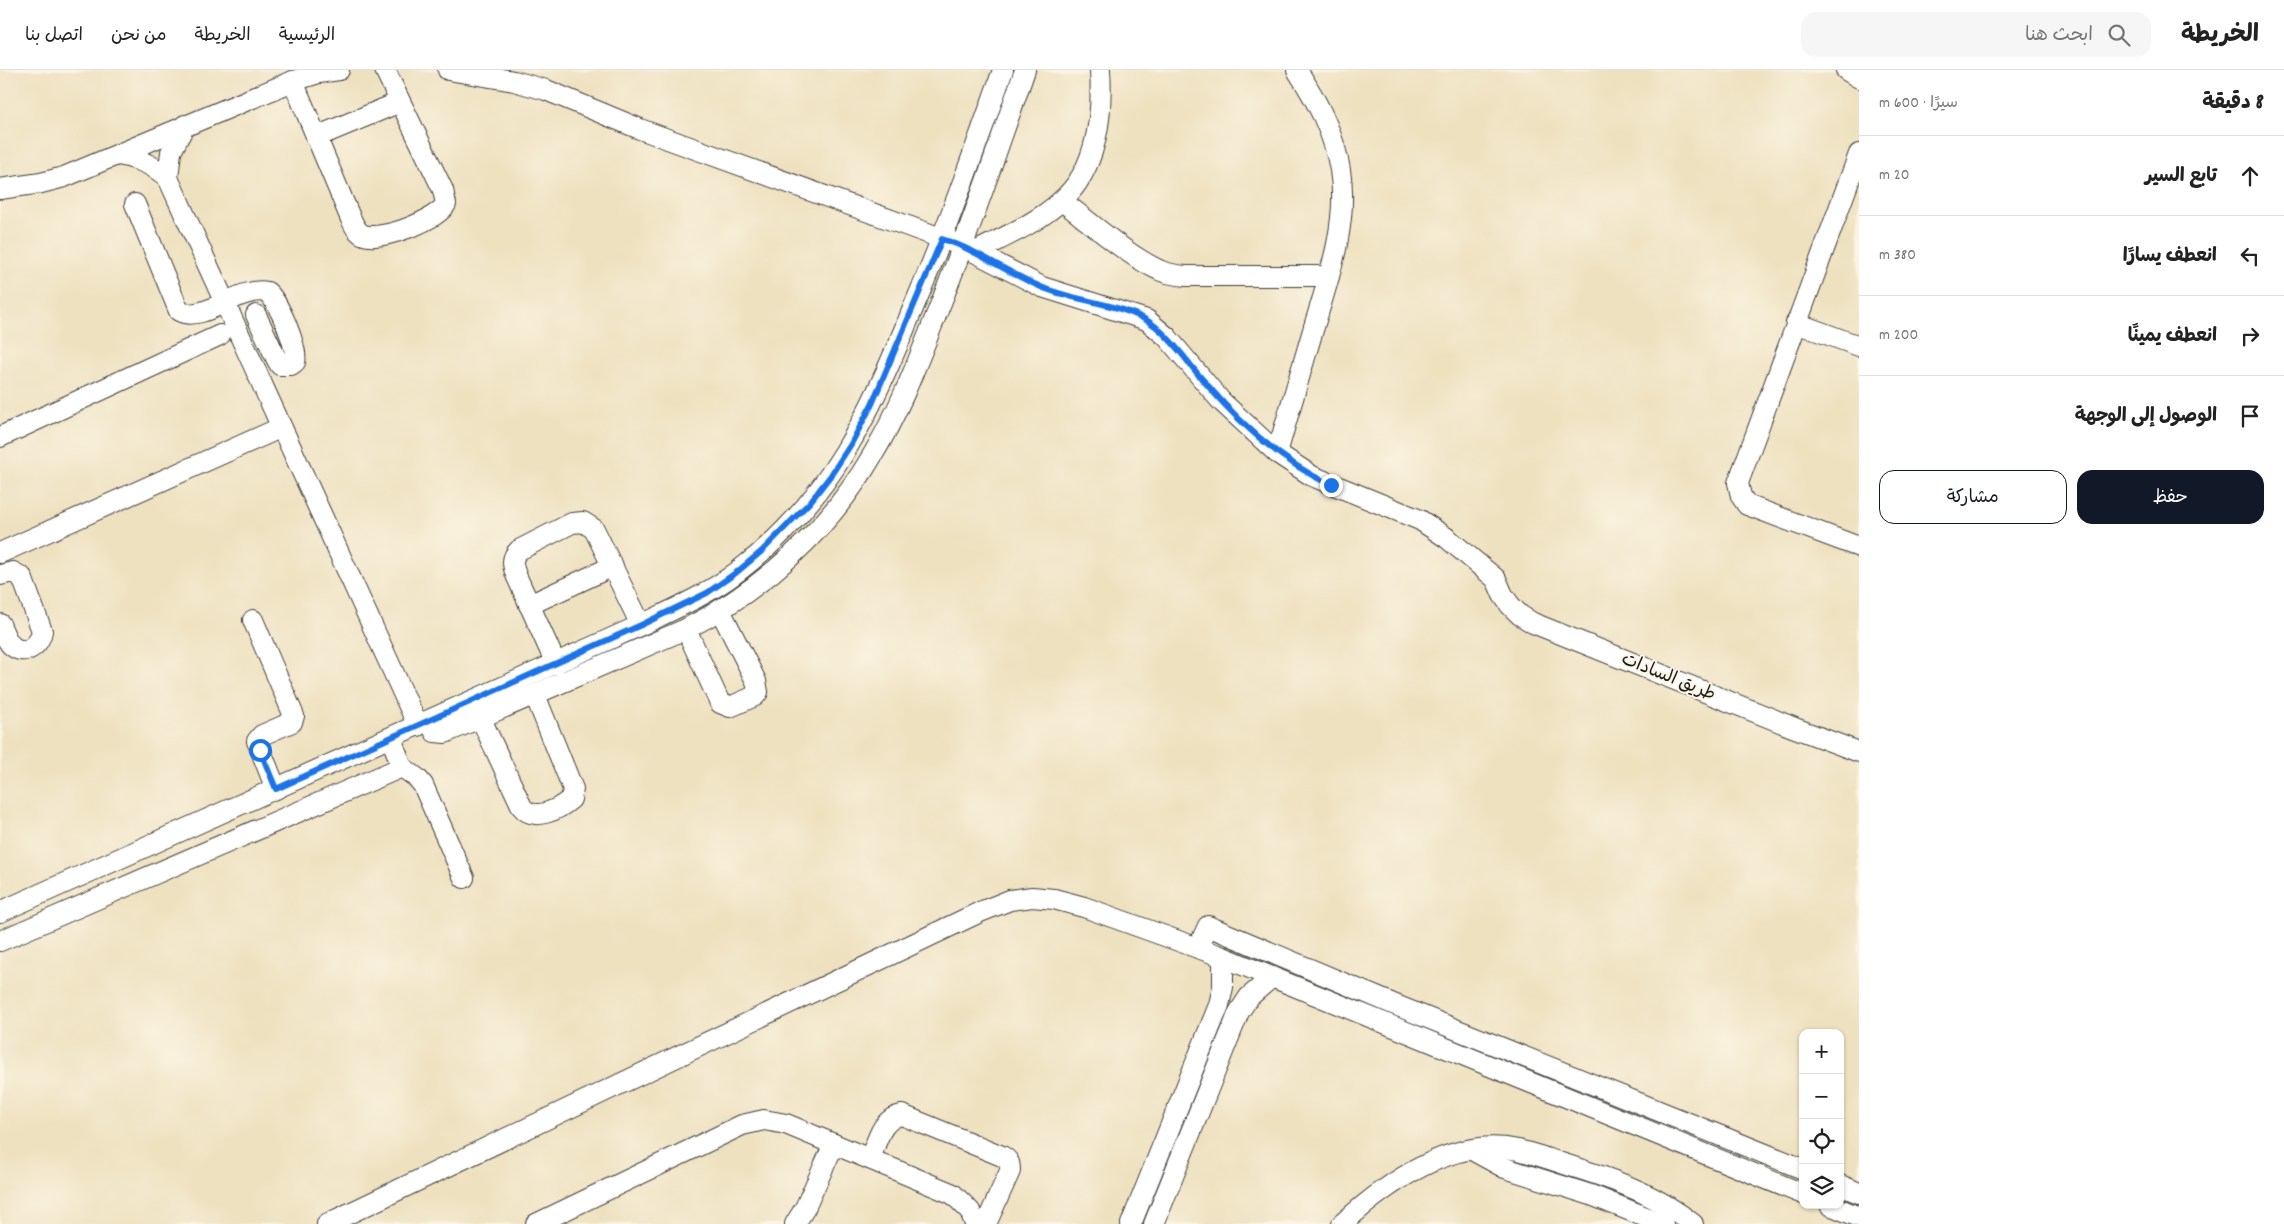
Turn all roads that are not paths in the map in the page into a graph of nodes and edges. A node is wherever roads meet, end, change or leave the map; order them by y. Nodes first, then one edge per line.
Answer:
1 (339, 70) edge
2 (385, 70) edge
3 (448, 70) edge
4 (1003, 70) edge
5 (1025, 70) edge
6 (1100, 70) edge
7 (1297, 70) edge
8 (1846, 70) edge
9 (1859, 78) edge
10 (293, 81) junction
11 (400, 102) junction
12 (185, 125) junction
13 (316, 137) junction
14 (1859, 154) edge
15 (118, 155) junction
16 (168, 178) junction
17 (0, 189) edge
18 (1062, 201) junction
19 (135, 204) dead end
20 (942, 239) junction
21 (969, 249) junction
22 (1329, 276) junction
23 (225, 302) junction
24 (256, 314) dead end
25 (1796, 323) junction
26 (220, 336) dead end
27 (1859, 346) edge
28 (280, 428) junction
29 (0, 437) edge
30 (1277, 453) junction
31 (1859, 547) edge
32 (0, 553) edge
33 (613, 566) junction
34 (0, 575) edge
35 (529, 605) junction
36 (720, 610) junction
37 (254, 620) dead end
38 (0, 624) edge
39 (641, 625) junction
40 (686, 629) junction
41 (556, 664) junction
42 (535, 695) junction
43 (481, 719) junction
44 (424, 724) junction
45 (390, 738) junction
46 (1859, 752) edge
47 (402, 767) junction
48 (276, 789) junction
49 (464, 878) dead end
50 (0, 912) edge
51 (0, 941) edge
52 (1198, 948) junction
53 (1223, 957) junction
54 (1271, 978) junction
55 (1219, 1005) junction
56 (1239, 1012) junction
57 (834, 1144) junction
58 (1472, 1150) junction
59 (870, 1159) junction
60 (1799, 1167) edge
61 (1844, 1187) edge
62 (1799, 1192) edge
63 (1859, 1193) edge
64 (1840, 1209) edge
65 (1859, 1217) edge
66 (327, 1224) edge
67 (536, 1224) edge
68 (795, 1224) edge
69 (975, 1224) edge
70 (986, 1224) edge
71 (1131, 1224) edge
72 (1154, 1224) edge
73 (1342, 1224) edge
74 (1663, 1224) edge
75 (1693, 1224) edge

1 - 10 street
2 - 11 street
3 - 20 street
4 - 20 street
5 - 21 street
6 - 18 street
7 - 22 street
8 - 9 street
10 - 12 street
10 - 13 street
11 - 13 street
11 - 13 street
12 - 15 street
12 - 16 street
14 - 25 street
15 - 16 street
15 - 17 street
16 - 23 street
18 - 21 street
18 - 22 street
19 - 23 street
20 - 21 street
20 - 39 street
21 - 30 street
21 - 36 street
22 - 30 street
23 - 24 street
23 - 28 street
25 - 27 street
25 - 31 street
26 - 29 street
28 - 32 street
28 - 44 street
30 - 46 street, طريق السادات
33 - 35 street
33 - 35 street
33 - 39 street
34 - 38 street
35 - 41 street
36 - 40 street
36 - 40 street
37 - 48 street
39 - 41 street
40 - 42 street
41 - 44 street
42 - 43 street
42 - 43 street
43 - 44 street
44 - 45 street
45 - 47 street
45 - 48 street
47 - 49 street
47 - 51 street
48 - 50 street
52 - 53 street
52 - 60 street
52 - 66 street
53 - 54 street
53 - 55 street
54 - 56 street
54 - 62 street
55 - 56 street
55 - 71 street
56 - 72 street
57 - 59 street
57 - 67 street
57 - 68 street
58 - 73 street
58 - 74 street
58 - 75 street
59 - 69 street
59 - 70 street
61 - 63 street
64 - 65 street

